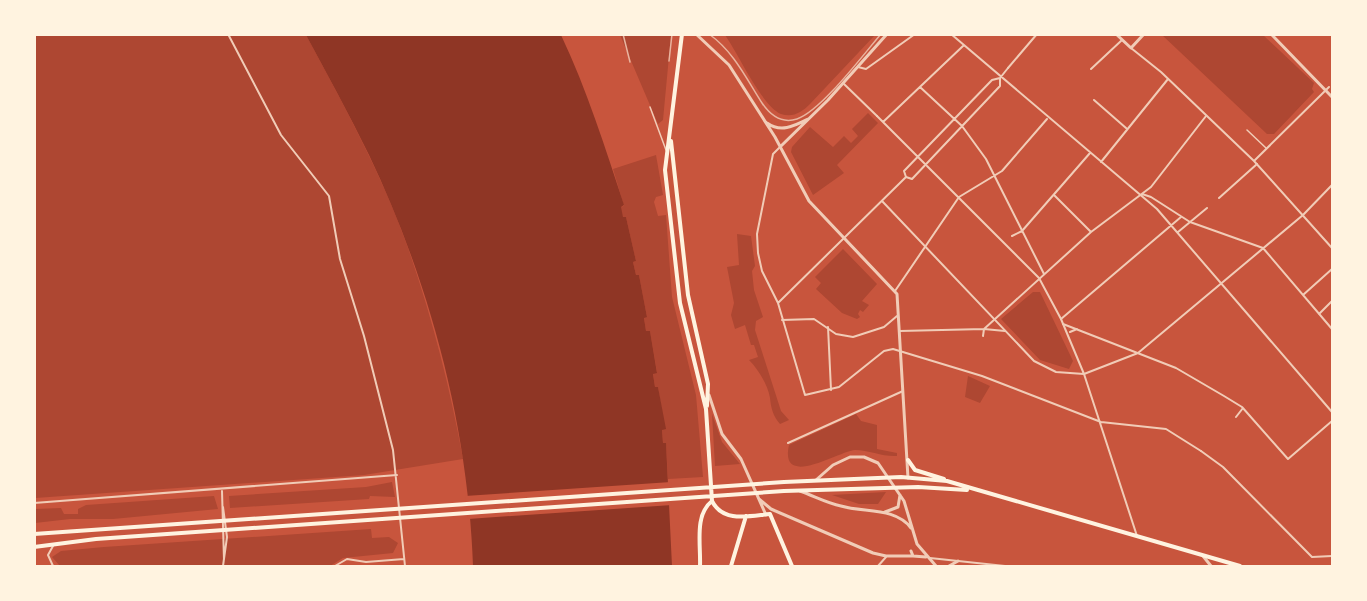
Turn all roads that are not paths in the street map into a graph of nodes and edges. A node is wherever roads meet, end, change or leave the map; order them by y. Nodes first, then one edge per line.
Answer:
1 (228, 34) edge
2 (682, 34) edge
3 (696, 34) edge
4 (887, 34) edge
5 (915, 34) edge
6 (951, 34) edge
7 (1037, 34) edge
8 (1116, 34) edge
9 (1144, 34) edge
10 (1271, 34) edge
11 (1122, 40) junction
12 (963, 46) junction
13 (1131, 48) junction
14 (858, 67) junction
15 (1091, 69) dead end
16 (1000, 78) junction
17 (1168, 78) junction
18 (844, 84) junction
19 (920, 87) junction
20 (1327, 87) junction
21 (1332, 97) edge
22 (1094, 100) dead end
23 (650, 107) dead end
24 (1207, 115) junction
25 (812, 116) junction
26 (1048, 118) junction
27 (954, 119) junction
28 (765, 122) junction
29 (883, 122) junction
30 (962, 126) junction
31 (1126, 128) junction
32 (1247, 130) dead end
33 (671, 137) junction
34 (780, 147) junction
35 (1267, 148) junction
36 (1090, 153) junction
37 (667, 154) junction
38 (918, 157) junction
39 (1101, 162) junction
40 (1255, 162) junction
41 (927, 165) junction
42 (906, 177) junction
43 (995, 177) junction
44 (1332, 185) edge
45 (1139, 194) junction
46 (1054, 195) junction
47 (958, 197) junction
48 (1219, 198) dead end
49 (882, 201) junction
50 (1207, 208) dead end
51 (1303, 215) junction
52 (1178, 220) junction
53 (1190, 222) junction
54 (1172, 225) junction
55 (1178, 230) junction
56 (1022, 231) junction
57 (1091, 232) junction
58 (1012, 236) dead end
59 (843, 239) junction
60 (925, 244) junction
61 (1263, 248) junction
62 (1332, 248) edge
63 (1332, 269) edge
64 (1044, 274) junction
65 (1039, 278) junction
66 (1222, 282) junction
67 (895, 291) junction
68 (1303, 295) junction
69 (1332, 301) edge
70 (778, 303) junction
71 (899, 314) junction
72 (1319, 314) junction
73 (995, 318) junction
74 (1061, 319) junction
75 (782, 320) junction
76 (1063, 324) junction
77 (828, 327) junction
78 (1077, 329) junction
79 (1332, 329) edge
80 (984, 330) junction
81 (900, 331) junction
82 (1008, 332) junction
83 (1070, 332) dead end
84 (982, 336) dead end
85 (902, 351) junction
86 (1138, 353) junction
87 (1084, 374) junction
88 (831, 390) junction
89 (904, 391) junction
90 (709, 395) junction
91 (1243, 408) junction
92 (706, 410) junction
93 (1332, 412) edge
94 (1236, 417) dead end
95 (1332, 421) edge
96 (1101, 422) junction
97 (788, 443) dead end
98 (908, 460) junction
99 (397, 476) junction
100 (908, 478) junction
101 (816, 480) junction
102 (947, 481) junction
103 (222, 490) junction
104 (797, 490) junction
105 (971, 490) junction
106 (900, 493) junction
107 (759, 500) junction
108 (712, 501) junction
109 (34, 504) edge
110 (883, 513) junction
111 (768, 514) junction
112 (785, 515) junction
113 (746, 516) junction
114 (912, 530) junction
115 (34, 534) edge
116 (1137, 536) junction
117 (56, 544) junction
118 (916, 546) junction
119 (34, 547) edge
120 (910, 551) junction
121 (922, 552) junction
122 (1202, 555) junction
123 (886, 556) junction
124 (903, 556) junction
125 (913, 556) junction
126 (1332, 556) edge
127 (919, 557) junction
128 (928, 558) junction
129 (404, 559) junction
130 (958, 561) junction
131 (53, 567) edge
132 (223, 567) edge
133 (335, 567) edge
134 (405, 567) edge
135 (700, 567) edge
136 (731, 567) edge
137 (792, 567) edge
138 (878, 567) edge
139 (936, 567) edge
140 (949, 567) edge
141 (1005, 567) edge
142 (1211, 567) edge
143 (1240, 567) edge

1 - 99 street
2 - 33 main road
3 - 28 street
4 - 14 street
5 - 14 street
6 - 12 street
7 - 16 street
8 - 11 street
9 - 13 street
10 - 20 street
11 - 13 street
11 - 15 street
12 - 16 street
12 - 19 street
13 - 17 street
14 - 18 street
16 - 26 street
16 - 27 street
16 - 30 street
17 - 24 street
17 - 31 street
18 - 25 street
18 - 29 street
19 - 27 street
19 - 29 street
20 - 21 street
20 - 35 street
22 - 31 street
23 - 37 lane
24 - 40 street
24 - 45 street
25 - 28 street
25 - 34 street
26 - 36 street
26 - 43 street
27 - 30 street
27 - 38 street
28 - 34 street
29 - 38 street
30 - 41 street
30 - 43 street
31 - 39 street
32 - 35 lane
33 - 37 main road
33 - 90 main road
34 - 59 street
34 - 70 street
35 - 40 street
36 - 39 street
36 - 46 street
37 - 92 main road
38 - 41 street
38 - 42 street
39 - 45 street
40 - 48 street
40 - 51 street
41 - 42 street
41 - 47 street
42 - 49 street
43 - 47 street
43 - 56 street
44 - 51 street
45 - 52 street
45 - 54 street
45 - 57 street
46 - 56 street
46 - 57 street
47 - 60 street
47 - 65 street
49 - 59 street
49 - 60 street
50 - 53 street
51 - 61 street
51 - 62 street
52 - 53 street
52 - 54 street
53 - 55 street
53 - 61 street
54 - 55 street
54 - 74 street
55 - 66 street
56 - 58 street
56 - 64 street
57 - 64 street
59 - 67 street
59 - 70 street
60 - 67 street
60 - 73 street
61 - 66 street
61 - 68 street
63 - 68 street
64 - 65 street
65 - 73 street
65 - 74 street
66 - 86 street
66 - 93 street
67 - 71 street
68 - 72 street
69 - 72 street
70 - 75 street
71 - 77 street
71 - 81 street
72 - 79 street
73 - 80 street
73 - 82 street
74 - 76 street
75 - 77 street
75 - 88 street
76 - 78 street
76 - 87 street
77 - 88 street
78 - 83 street
78 - 86 street
80 - 81 street
80 - 82 street
80 - 84 street
81 - 85 street
82 - 87 street
85 - 88 street
85 - 89 street
85 - 96 street
86 - 87 street
86 - 91 street
87 - 96 street
89 - 97 street
89 - 98 street
90 - 92 main road
90 - 107 street
91 - 94 street
91 - 95 street
92 - 108 main road
96 - 116 street
96 - 126 street
98 - 100 street
98 - 102 main road
99 - 103 street
99 - 129 street
100 - 101 main road
100 - 102 main road
101 - 106 street
101 - 115 main road
102 - 105 main road
103 - 109 street
103 - 132 street
104 - 105 main road
104 - 110 street
104 - 117 main road
105 - 116 main road
106 - 110 street
106 - 114 street
107 - 111 street
107 - 112 street
108 - 113 main road
108 - 135 main road
110 - 114 street
111 - 112 street
111 - 113 main road
111 - 137 main road
112 - 123 street
113 - 136 main road
114 - 118 street
116 - 122 main road
117 - 119 main road
117 - 131 street
118 - 120 street
118 - 121 street
120 - 124 street
120 - 125 street
121 - 127 street
121 - 128 street
122 - 142 street
122 - 143 main road
123 - 124 street
123 - 138 street
124 - 125 street
125 - 127 street
127 - 128 street
128 - 130 street
128 - 139 street
129 - 133 street
129 - 134 street
130 - 140 street
130 - 141 street

